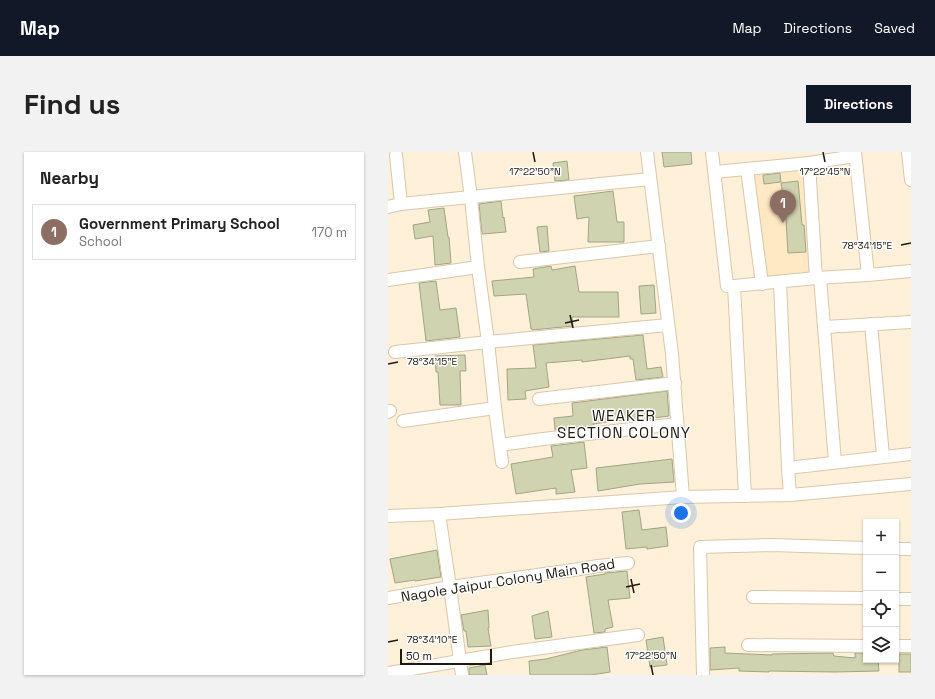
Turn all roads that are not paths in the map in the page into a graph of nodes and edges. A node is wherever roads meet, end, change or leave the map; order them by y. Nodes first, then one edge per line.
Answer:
1 (465, 152) edge
2 (647, 152) edge
3 (712, 152) edge
4 (908, 152) edge
5 (855, 154) edge
6 (396, 155) dead end
7 (809, 163) junction
8 (748, 169) junction
9 (715, 172) junction
10 (650, 179) junction
11 (911, 180) edge
12 (471, 198) junction
13 (401, 204) junction
14 (388, 206) edge
15 (659, 246) junction
16 (520, 262) dead end
17 (478, 267) junction
18 (911, 271) edge
19 (868, 275) junction
20 (818, 278) junction
21 (388, 280) edge
22 (780, 282) junction
23 (762, 284) junction
24 (734, 286) junction
25 (911, 322) edge
26 (871, 324) junction
27 (668, 325) junction
28 (825, 327) junction
29 (488, 342) junction
30 (395, 352) dead end
31 (674, 383) junction
32 (539, 399) dead end
33 (494, 408) junction
34 (403, 420) dead end
35 (677, 424) junction
36 (500, 445) junction
37 (911, 454) edge
38 (883, 456) junction
39 (502, 462) dead end
40 (835, 462) junction
41 (788, 468) junction
42 (911, 484) edge
43 (790, 495) junction
44 (745, 496) junction
45 (682, 497) junction
46 (439, 514) junction
47 (388, 516) edge
48 (863, 548) edge
49 (899, 549) edge
50 (911, 549) edge
51 (628, 562) dead end
52 (450, 587) junction
53 (752, 597) dead end
54 (388, 598) edge
55 (863, 598) edge
56 (899, 599) edge
57 (911, 599) edge
58 (638, 635) dead end
59 (748, 645) dead end
60 (863, 646) edge
61 (899, 646) edge
62 (911, 646) edge
63 (461, 662) junction
64 (388, 673) edge
65 (462, 675) edge
66 (703, 675) edge

1 - 12 street
2 - 10 street
3 - 9 street
4 - 11 street
5 - 7 street
5 - 19 street
6 - 13 street
7 - 8 street
7 - 20 street
8 - 9 street
8 - 23 street
9 - 24 street
10 - 12 street
10 - 15 street
12 - 13 street
12 - 17 street
13 - 14 street
15 - 16 street
15 - 27 street
17 - 21 street
17 - 29 street
18 - 19 street
19 - 20 street
20 - 22 street
20 - 28 street
22 - 23 street
22 - 41 street
23 - 24 street
24 - 44 street
25 - 26 street
26 - 28 street
26 - 38 street
27 - 29 street
27 - 31 street
28 - 40 street
29 - 30 street
29 - 33 street
31 - 32 street
31 - 35 street
33 - 34 street
33 - 36 street
35 - 36 street
35 - 45 street
36 - 39 street
37 - 38 street
38 - 40 street
40 - 41 street
41 - 43 street
42 - 43 street
43 - 44 street
44 - 45 street
45 - 46 street
46 - 47 street
46 - 52 street
48 - 66 street
49 - 50 street
51 - 52 street, Nagole Jaipur Colony Main Road
52 - 54 street, Nagole Jaipur Colony Main Road
52 - 63 street
53 - 55 street
56 - 57 street
58 - 63 street
59 - 60 street
61 - 62 street
63 - 64 street
63 - 65 street

